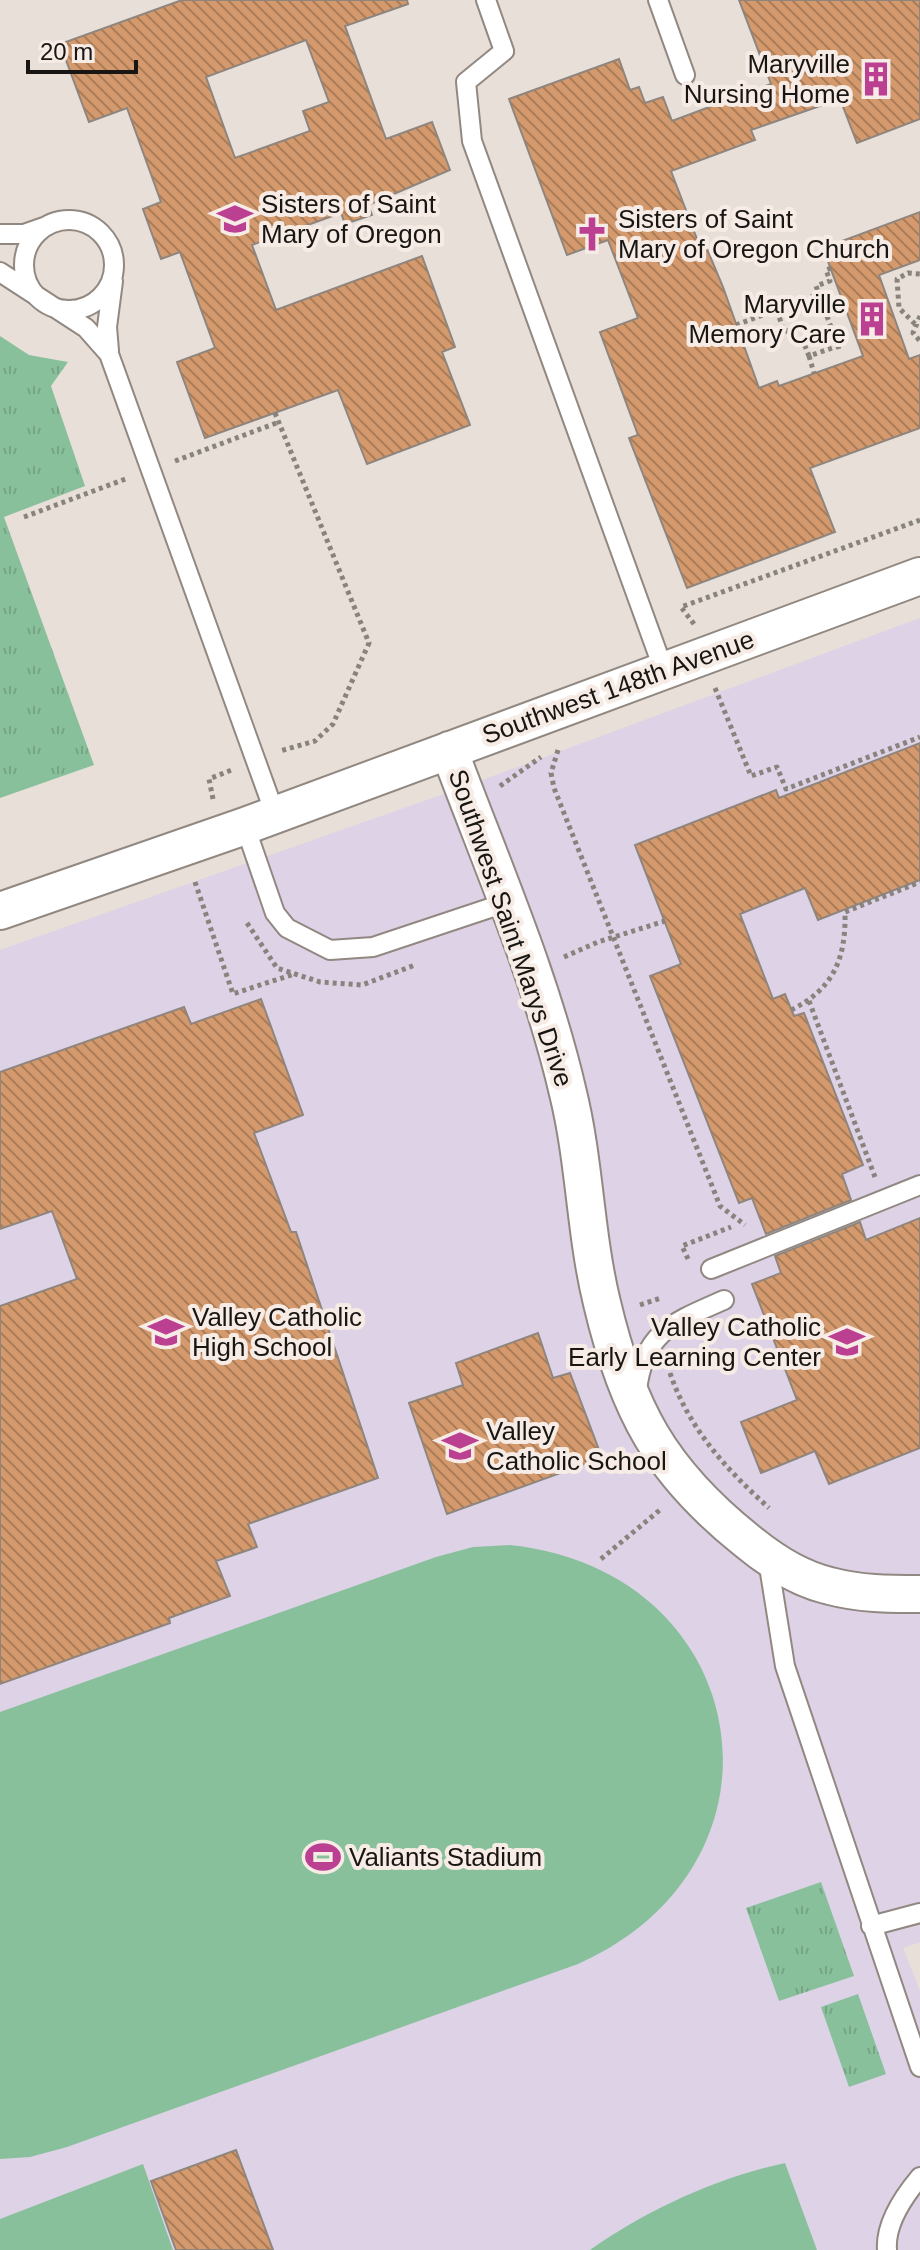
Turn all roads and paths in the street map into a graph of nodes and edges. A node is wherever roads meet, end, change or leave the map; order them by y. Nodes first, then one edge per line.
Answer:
1 (486, 0) edge
2 (658, 0) edge
3 (685, 75) dead end
4 (47, 226) junction
5 (0, 234) edge
6 (903, 266) dead end
7 (831, 268) dead end
8 (114, 271) junction
9 (0, 272) edge
10 (908, 273) junction
11 (920, 274) edge
12 (819, 294) junction
13 (42, 301) junction
14 (777, 310) junction
15 (920, 316) edge
16 (915, 324) junction
17 (736, 325) dead end
18 (920, 341) edge
19 (109, 354) junction
20 (809, 356) junction
21 (814, 373) dead end
22 (920, 520) edge
23 (920, 576) edge
24 (714, 667) junction
25 (664, 671) junction
26 (920, 737) edge
27 (563, 743) dead end
28 (449, 750) junction
29 (260, 820) junction
30 (920, 882) edge
31 (505, 903) junction
32 (0, 911) edge
33 (665, 921) dead end
34 (613, 937) junction
35 (554, 961) dead end
36 (809, 1001) junction
37 (791, 1010) dead end
38 (877, 1182) dead end
39 (920, 1185) edge
40 (731, 1227) dead end
41 (752, 1228) dead end
42 (691, 1265) dead end
43 (711, 1269) dead end
44 (665, 1296) dead end
45 (724, 1300) dead end
46 (645, 1304) junction
47 (634, 1306) dead end
48 (657, 1338) junction
49 (636, 1406) junction
50 (780, 1517) dead end
51 (768, 1560) junction
52 (920, 1594) edge
53 (920, 1913) edge
54 (871, 1926) junction
55 (920, 2067) edge
56 (920, 2177) edge
57 (887, 2250) edge

1 - 25 lane
2 - 3 lane
4 - 5 lane
4 - 8 lane
4 - 13 lane
6 - 10 path
7 - 12 path
8 - 13 lane
8 - 19 lane
9 - 13 lane
10 - 11 path
10 - 16 path
12 - 14 path
12 - 20 path
13 - 19 lane
14 - 17 path
14 - 20 path
15 - 16 path
16 - 18 path
19 - 29 lane
20 - 21 path
22 - 24 path
23 - 24 street, Southwest 148th Avenue
24 - 25 street, Southwest 148th Avenue
24 - 26 path
25 - 28 street, Southwest 148th Avenue
27 - 34 path
28 - 29 street, Southwest 148th Avenue
28 - 31 street, Southwest Saint Marys Drive
29 - 31 lane
29 - 32 street, Southwest 148th Avenue
30 - 36 path
31 - 49 street, Southwest Saint Marys Drive
33 - 34 path
34 - 35 path
34 - 41 path
36 - 37 path
36 - 38 path
39 - 43 lane
40 - 42 path
44 - 46 path
45 - 48 lane
46 - 47 path
46 - 48 path
48 - 49 lane
48 - 50 path
49 - 51 street, Southwest Saint Marys Drive
51 - 52 street, Southwest Saint Marys Drive
51 - 54 lane
53 - 54 lane
54 - 55 lane
56 - 57 lane

